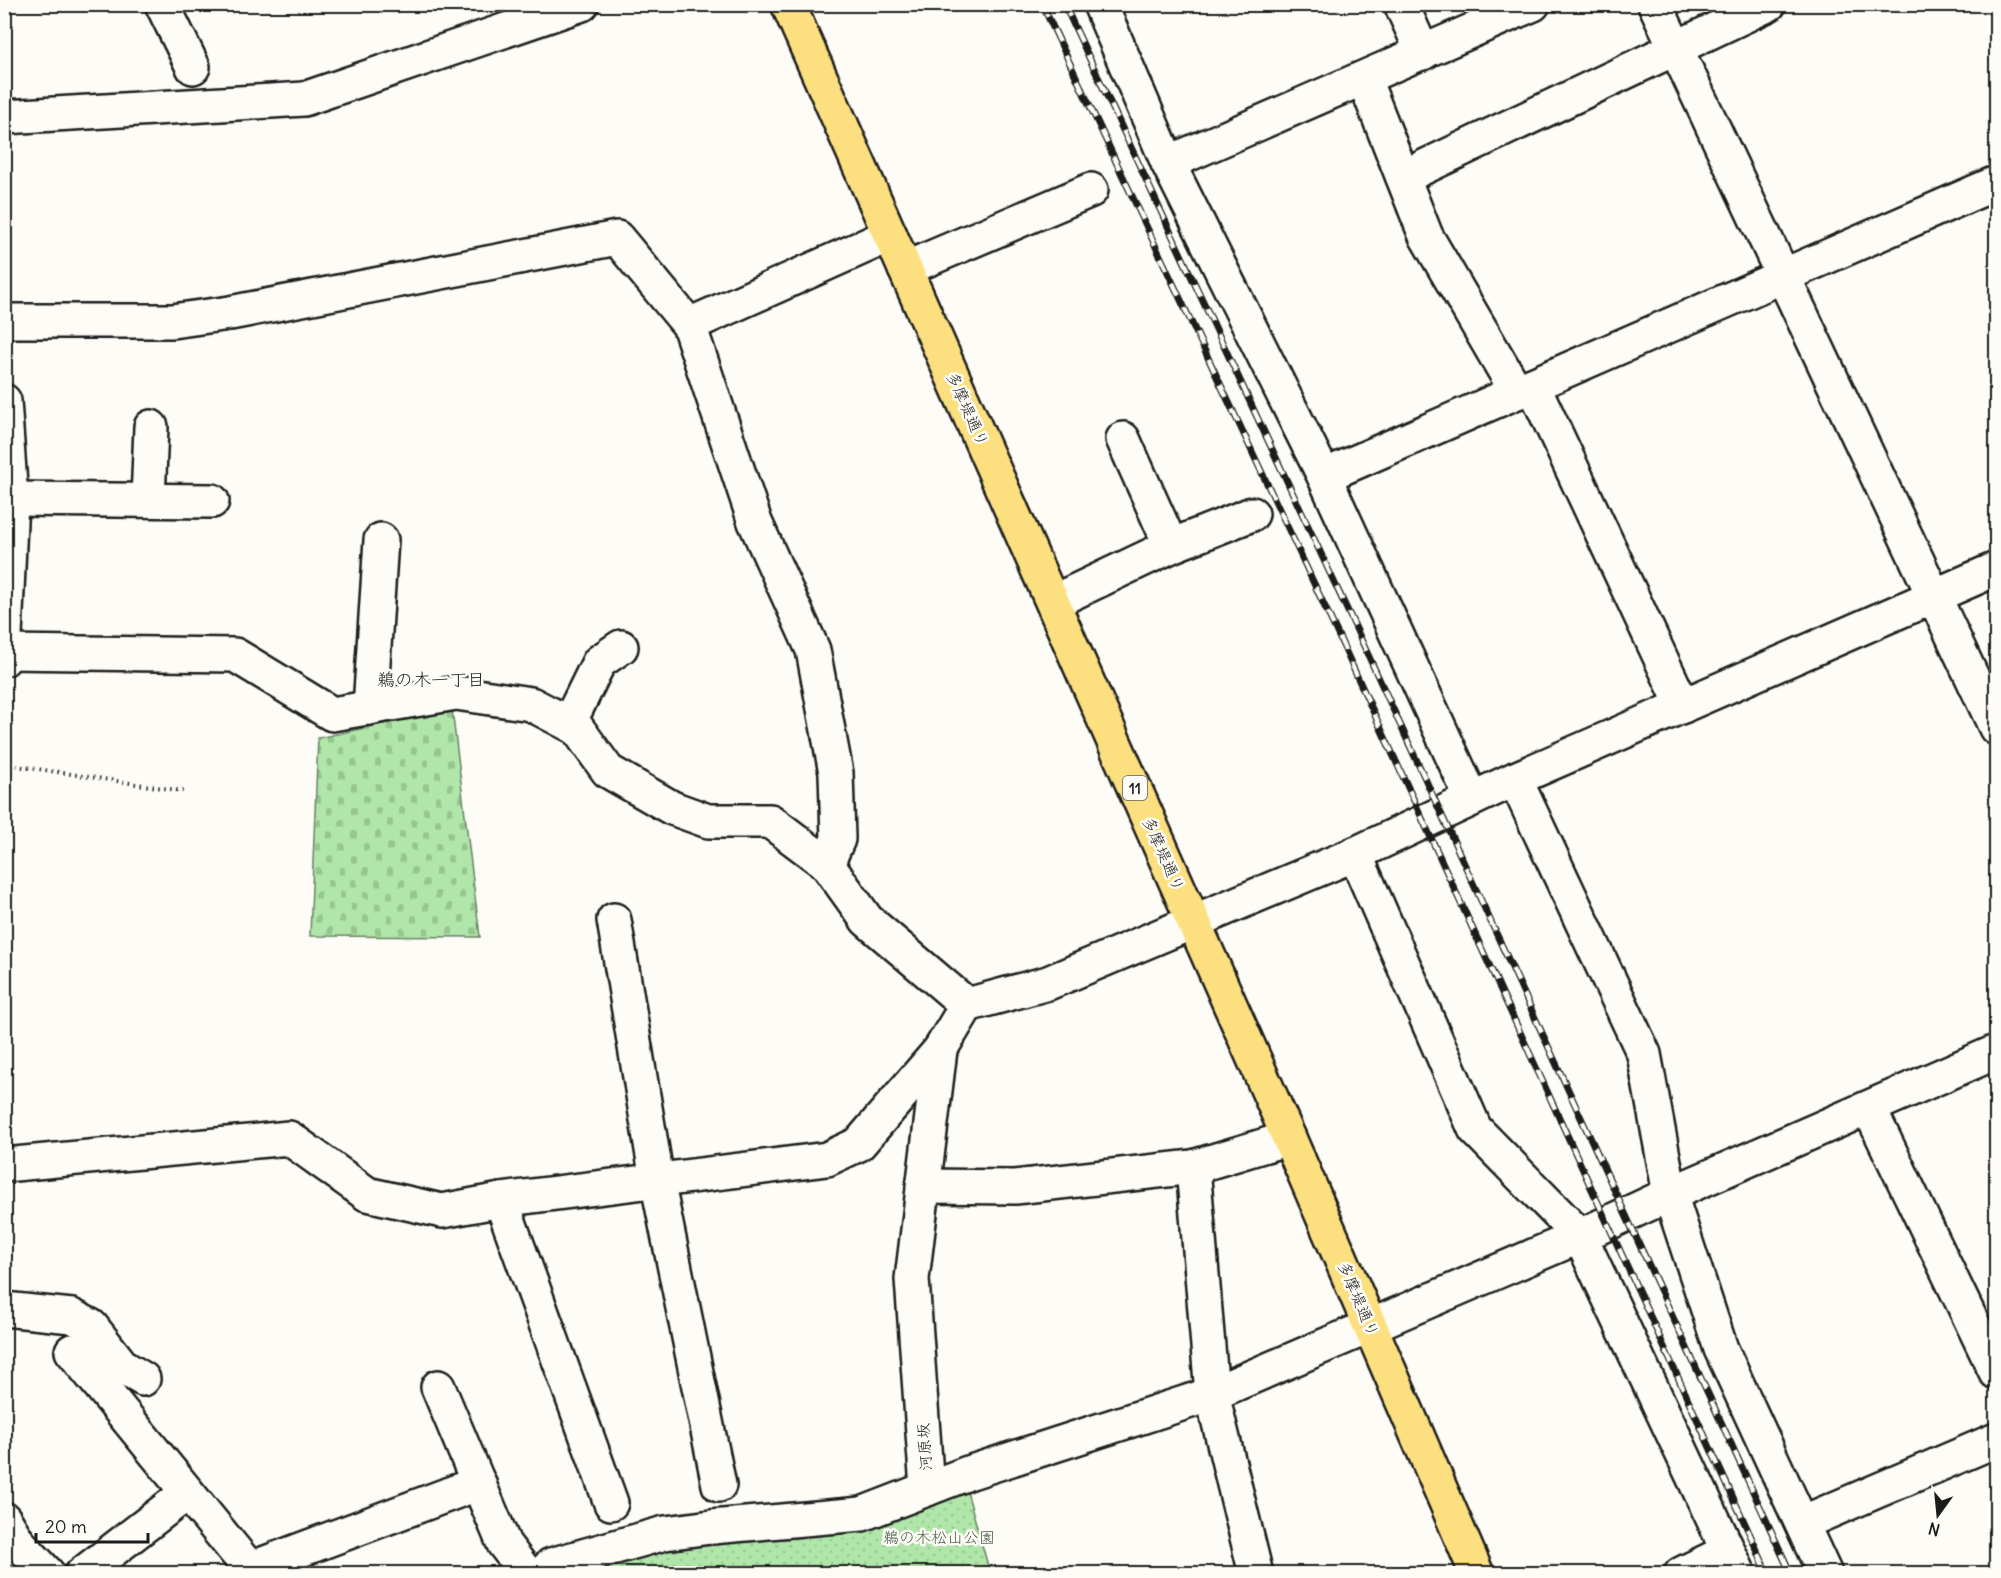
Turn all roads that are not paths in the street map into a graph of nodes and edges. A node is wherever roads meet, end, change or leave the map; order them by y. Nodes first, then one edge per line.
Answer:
1 (162, 4) edge
2 (582, 4) edge
3 (788, 4) edge
4 (1100, 4) edge
5 (1401, 4) edge
6 (1533, 4) edge
7 (1655, 4) edge
8 (1769, 4) edge
9 (1675, 48) junction
10 (1423, 53) junction
11 (193, 68) dead end
12 (1364, 79) junction
13 (5, 116) edge
14 (4, 140) edge
15 (1168, 163) junction
16 (1403, 177) junction
17 (1996, 183) edge
18 (1091, 190) dead end
19 (890, 235) junction
20 (905, 269) junction
21 (1783, 276) junction
22 (4, 321) edge
23 (689, 325) junction
24 (1525, 389) junction
25 (4, 401) edge
26 (151, 427) dead end
27 (1123, 439) dead end
28 (1324, 476) junction
29 (11, 499) junction
30 (148, 500) junction
31 (212, 501) dead end
32 (1252, 513) dead end
33 (381, 540) dead end
34 (1171, 546) junction
35 (1996, 569) edge
36 (1934, 596) junction
37 (1053, 602) junction
38 (621, 647) dead end
39 (5, 656) edge
40 (1683, 706) junction
41 (370, 708) junction
42 (569, 723) junction
43 (1996, 728) edge
44 (1515, 779) junction
45 (1472, 799) junction
46 (1355, 854) junction
47 (827, 864) junction
48 (614, 920) dead end
49 (1193, 921) junction
50 (966, 1005) junction
51 (940, 1050) junction
52 (1996, 1052) edge
53 (1869, 1108) junction
54 (1289, 1138) junction
55 (4, 1165) edge
56 (1193, 1167) junction
57 (657, 1180) junction
58 (923, 1186) junction
59 (1670, 1194) junction
60 (501, 1200) junction
61 (1580, 1236) junction
62 (4, 1309) edge
63 (1371, 1326) junction
64 (72, 1351) dead end
65 (1996, 1372) edge
66 (143, 1379) dead end
67 (438, 1387) dead end
68 (1212, 1394) junction
69 (1996, 1440) edge
70 (479, 1483) junction
71 (719, 1485) dead end
72 (927, 1489) junction
73 (187, 1493) junction
74 (611, 1503) dead end
75 (1802, 1523) junction
76 (9, 1539) edge
77 (1734, 1562) edge
78 (48, 1574) edge
79 (82, 1574) edge
80 (527, 1574) edge
81 (543, 1574) edge
82 (1256, 1574) edge
83 (1477, 1574) edge
84 (1681, 1574) edge
85 (1825, 1574) edge

1 - 11 street
2 - 13 street
3 - 19 main road, 多摩堤通り / 11
4 - 15 street
5 - 10 street
6 - 10 street
7 - 9 street
8 - 9 street
9 - 16 street
9 - 21 street
10 - 12 street
12 - 15 street
12 - 16 street
13 - 14 street
15 - 28 street
16 - 24 street
17 - 21 street
18 - 20 street
19 - 20 main road, 多摩堤通り / 11
19 - 23 street
20 - 37 main road, 多摩堤通り / 11
21 - 24 street
21 - 36 street
22 - 23 street
23 - 47 street
24 - 28 street
24 - 40 street
25 - 29 street
26 - 30 street
27 - 34 street
28 - 45 street
29 - 30 street
29 - 39 street
30 - 31 street
32 - 34 street
33 - 41 street
34 - 37 street
35 - 36 street
36 - 40 street
36 - 43 street
37 - 49 main road, 多摩堤通り / 11
38 - 42 street
39 - 41 street
40 - 44 street
41 - 42 street
42 - 47 street
44 - 45 street
44 - 59 street
45 - 46 street
46 - 49 street
46 - 61 street
47 - 50 street
48 - 57 street
49 - 50 street
49 - 54 main road, 多摩堤通り / 11
50 - 51 street
51 - 57 street
51 - 58 street, 河原坂
52 - 53 street
53 - 59 street
53 - 65 street
54 - 56 street
54 - 63 main road, 多摩堤通り / 11
55 - 60 street
56 - 58 street
56 - 68 street
57 - 60 street
57 - 71 street
58 - 72 street, 河原坂
59 - 61 street
59 - 75 street
60 - 74 street
61 - 63 street
61 - 77 street
62 - 66 street
63 - 68 street
63 - 83 main road, 多摩堤通り / 11
64 - 73 street
67 - 70 street
68 - 72 street
68 - 82 street
69 - 75 street
70 - 73 street
70 - 80 street
72 - 81 street, 河原坂
73 - 79 street
75 - 85 street
76 - 78 street
77 - 84 street

